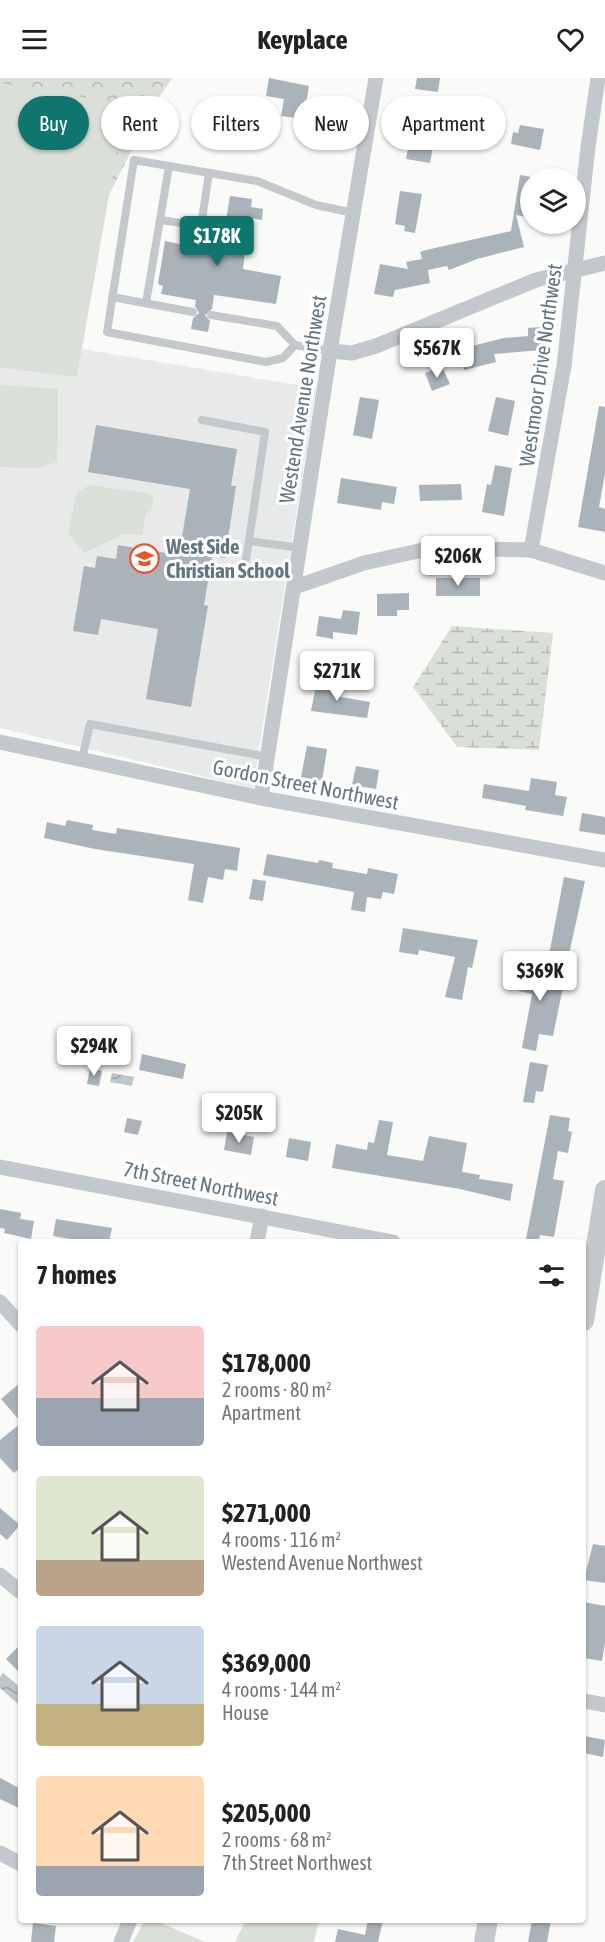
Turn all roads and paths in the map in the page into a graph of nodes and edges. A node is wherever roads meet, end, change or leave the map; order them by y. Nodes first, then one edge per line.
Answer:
1 (376, 78) edge
2 (598, 78) edge
3 (169, 166) junction
4 (209, 173) junction
5 (354, 213) junction
6 (161, 220) junction
7 (605, 263) edge
8 (574, 269) junction
9 (112, 297) junction
10 (147, 303) junction
11 (193, 312) dead end
12 (211, 315) dead end
13 (296, 345) junction
14 (330, 351) junction
15 (202, 420) dead end
16 (249, 541) junction
17 (301, 548) junction
18 (531, 550) junction
19 (246, 559) dead end
20 (605, 573) edge
21 (295, 587) junction
22 (0, 742) edge
23 (268, 757) junction
24 (82, 759) junction
25 (261, 798) junction
26 (605, 860) edge
27 (0, 1167) edge
28 (605, 1190) edge
29 (262, 1216) junction
30 (258, 1239) edge
31 (378, 1239) edge
32 (593, 1284) edge
33 (0, 1302) edge
34 (586, 1313) edge
35 (18, 1322) edge
36 (0, 1575) edge
37 (18, 1590) edge
38 (586, 1701) edge
39 (605, 1705) edge
40 (0, 1853) edge
41 (18, 1862) edge
42 (128, 1923) edge
43 (487, 1923) edge
44 (121, 1942) edge
45 (484, 1942) edge

1 - 5 street, Westend Avenue Northwest
2 - 8 street, Westmoor Drive Northwest
3 - 4 lane
3 - 6 lane
3 - 9 lane
4 - 5 lane
4 - 6 lane
5 - 14 street, Westend Avenue Northwest
6 - 10 lane
7 - 8 street
8 - 14 street
8 - 18 street, Westmoor Drive Northwest
9 - 10 lane
9 - 13 lane
10 - 11 lane
12 - 13 lane
13 - 14 lane
14 - 17 street, Westend Avenue Northwest
15 - 16 lane
16 - 17 lane
16 - 19 lane
17 - 21 street, Westend Avenue Northwest
18 - 20 street
18 - 21 street
21 - 23 street, Westend Avenue Northwest
22 - 24 street, Gordon Street Northwest
23 - 24 lane
23 - 25 street, Westend Avenue Northwest
24 - 25 street, Gordon Street Northwest
25 - 26 street, Gordon Street Northwest
27 - 29 street, 7th Street Northwest
28 - 32 street
29 - 30 street
29 - 31 street, 7th Street Northwest
32 - 34 street
33 - 35 street
36 - 37 street
38 - 39 street
40 - 41 street
42 - 44 street
43 - 45 street

